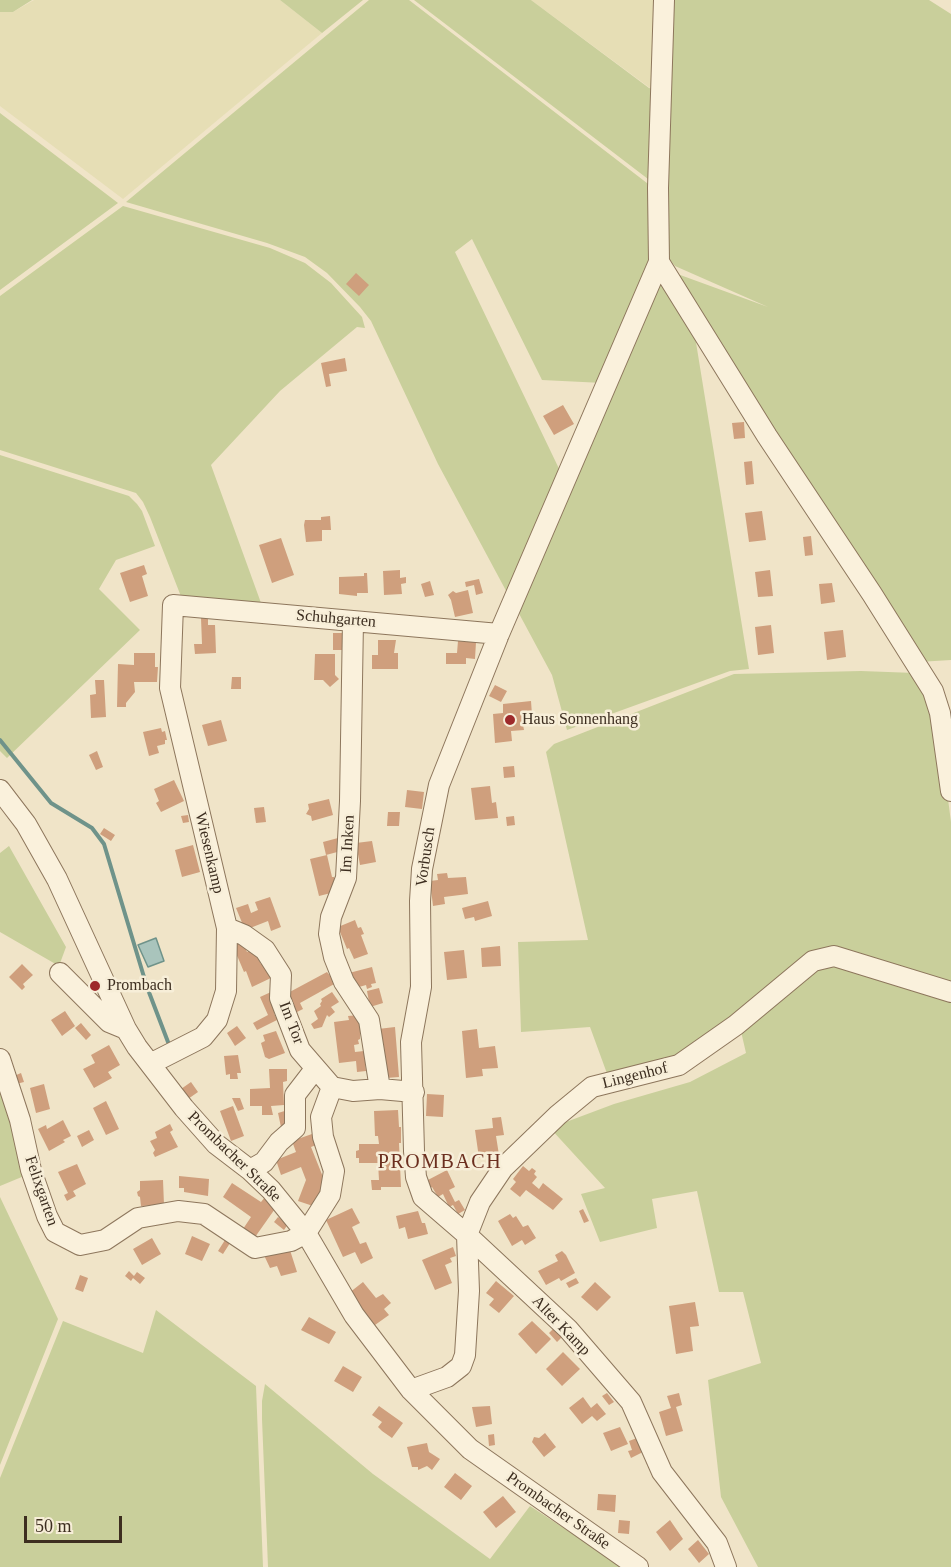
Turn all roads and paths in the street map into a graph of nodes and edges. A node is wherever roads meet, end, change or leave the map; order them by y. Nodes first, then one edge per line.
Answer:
1 (664, 0) edge
2 (659, 262) junction
3 (173, 605) joint
4 (353, 621) junction
5 (499, 634) junction
6 (0, 789) edge
7 (951, 791) edge
8 (227, 928) junction
9 (60, 973) dead end
10 (951, 992) edge
11 (126, 1029) junction
12 (0, 1059) edge
13 (150, 1064) junction
14 (315, 1069) junction
15 (332, 1087) junction
16 (380, 1089) junction
17 (414, 1092) junction
18 (250, 1170) junction
19 (306, 1233) junction
20 (467, 1235) junction
21 (411, 1390) junction
22 (638, 1567) edge
23 (726, 1567) edge

1 - 2 street
2 - 5 street, Vorbusch
2 - 7 street
3 - 4 street, Schuhgarten
3 - 8 street, Wiesenkamp
4 - 5 street, Schuhgarten
4 - 16 street, Im Inken
5 - 17 street, Vorbusch
6 - 11 street, Prombacher Straße
8 - 13 street, Wiesenkamp
8 - 14 street, Im Tor
9 - 11 street
10 - 20 street, Lingenhof
11 - 13 street, Prombacher Straße
12 - 19 street, Felixgarten
13 - 18 street, Prombacher Straße
14 - 15 street, Im Tor
14 - 18 street
15 - 16 street
15 - 19 street
16 - 17 street
17 - 20 street, Alter Kamp
18 - 19 street, Prombacher Straße
19 - 21 street, Prombacher Straße
20 - 21 street, Lingenhof
20 - 23 street, Alter Kamp
21 - 22 street, Prombacher Straße

